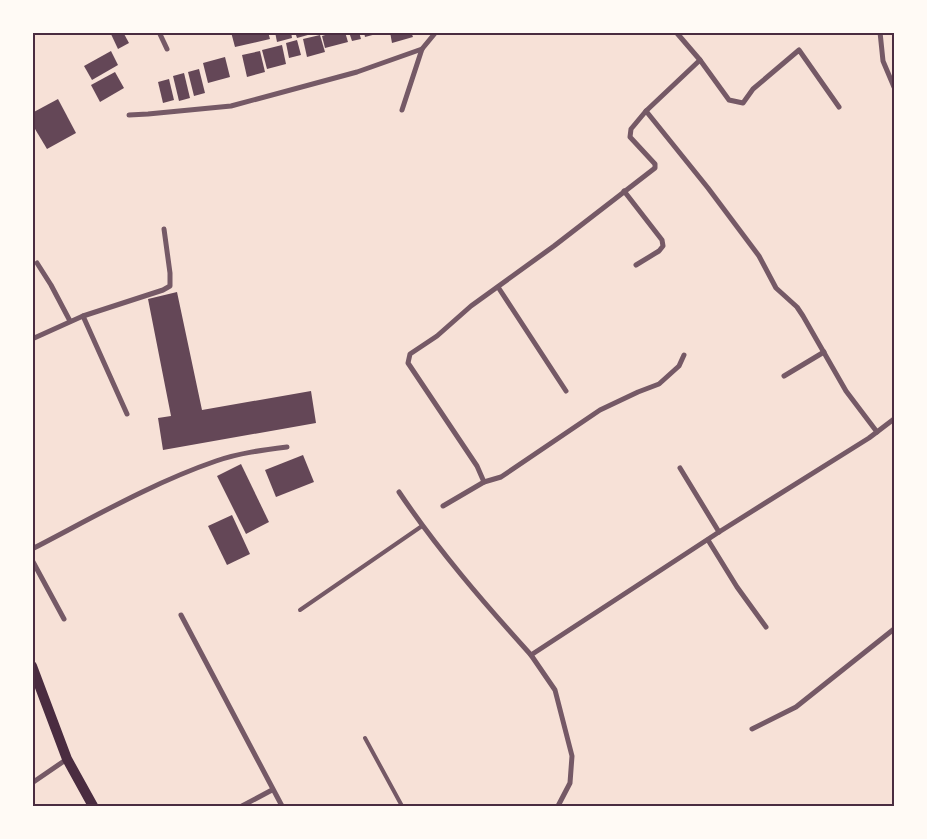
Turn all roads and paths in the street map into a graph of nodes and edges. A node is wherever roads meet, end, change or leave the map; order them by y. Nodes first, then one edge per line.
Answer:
1 (159, 32) edge
2 (436, 32) edge
3 (676, 32) edge
4 (880, 32) edge
5 (167, 49) dead end
6 (422, 49) junction
7 (700, 60) junction
8 (894, 87) edge
9 (839, 107) dead end
10 (402, 110) dead end
11 (646, 111) junction
12 (129, 115) dead end
13 (624, 191) junction
14 (164, 228) dead end
15 (37, 263) dead end
16 (636, 264) dead end
17 (498, 287) junction
18 (83, 316) junction
19 (70, 322) junction
20 (32, 339) edge
21 (824, 352) junction
22 (684, 356) dead end
23 (784, 376) dead end
24 (566, 391) dead end
25 (127, 414) dead end
26 (894, 419) edge
27 (877, 432) junction
28 (287, 447) dead end
29 (680, 468) dead end
30 (484, 482) junction
31 (399, 492) dead end
32 (443, 506) dead end
33 (422, 526) junction
34 (719, 532) junction
35 (708, 540) junction
36 (32, 549) edge
37 (32, 560) edge
38 (300, 610) dead end
39 (181, 615) dead end
40 (64, 619) dead end
41 (766, 627) dead end
42 (894, 629) edge
43 (531, 655) junction
44 (32, 666) edge
45 (752, 729) dead end
46 (365, 738) dead end
47 (66, 759) junction
48 (32, 783) edge
49 (272, 790) junction
50 (93, 806) edge
51 (242, 806) edge
52 (282, 806) edge
53 (402, 806) edge
54 (560, 806) edge

1 - 5 street
2 - 6 street
3 - 7 street
4 - 8 street
6 - 10 street
6 - 12 street
7 - 9 street
7 - 11 street
11 - 13 street
11 - 21 street
13 - 16 street
13 - 17 street
14 - 18 street
15 - 19 street
17 - 24 street
17 - 30 street
18 - 19 street
18 - 25 street
19 - 20 street
21 - 23 street
21 - 27 street
22 - 30 street
26 - 27 street
27 - 34 street
28 - 36 street
29 - 34 street
30 - 32 street
31 - 33 street
33 - 38 lane
33 - 43 street
34 - 35 street
35 - 41 street
35 - 43 street
37 - 40 street
39 - 49 street
42 - 45 street
43 - 54 street
44 - 47 main road
46 - 53 lane
47 - 48 street
47 - 50 main road
49 - 51 street
49 - 52 street

